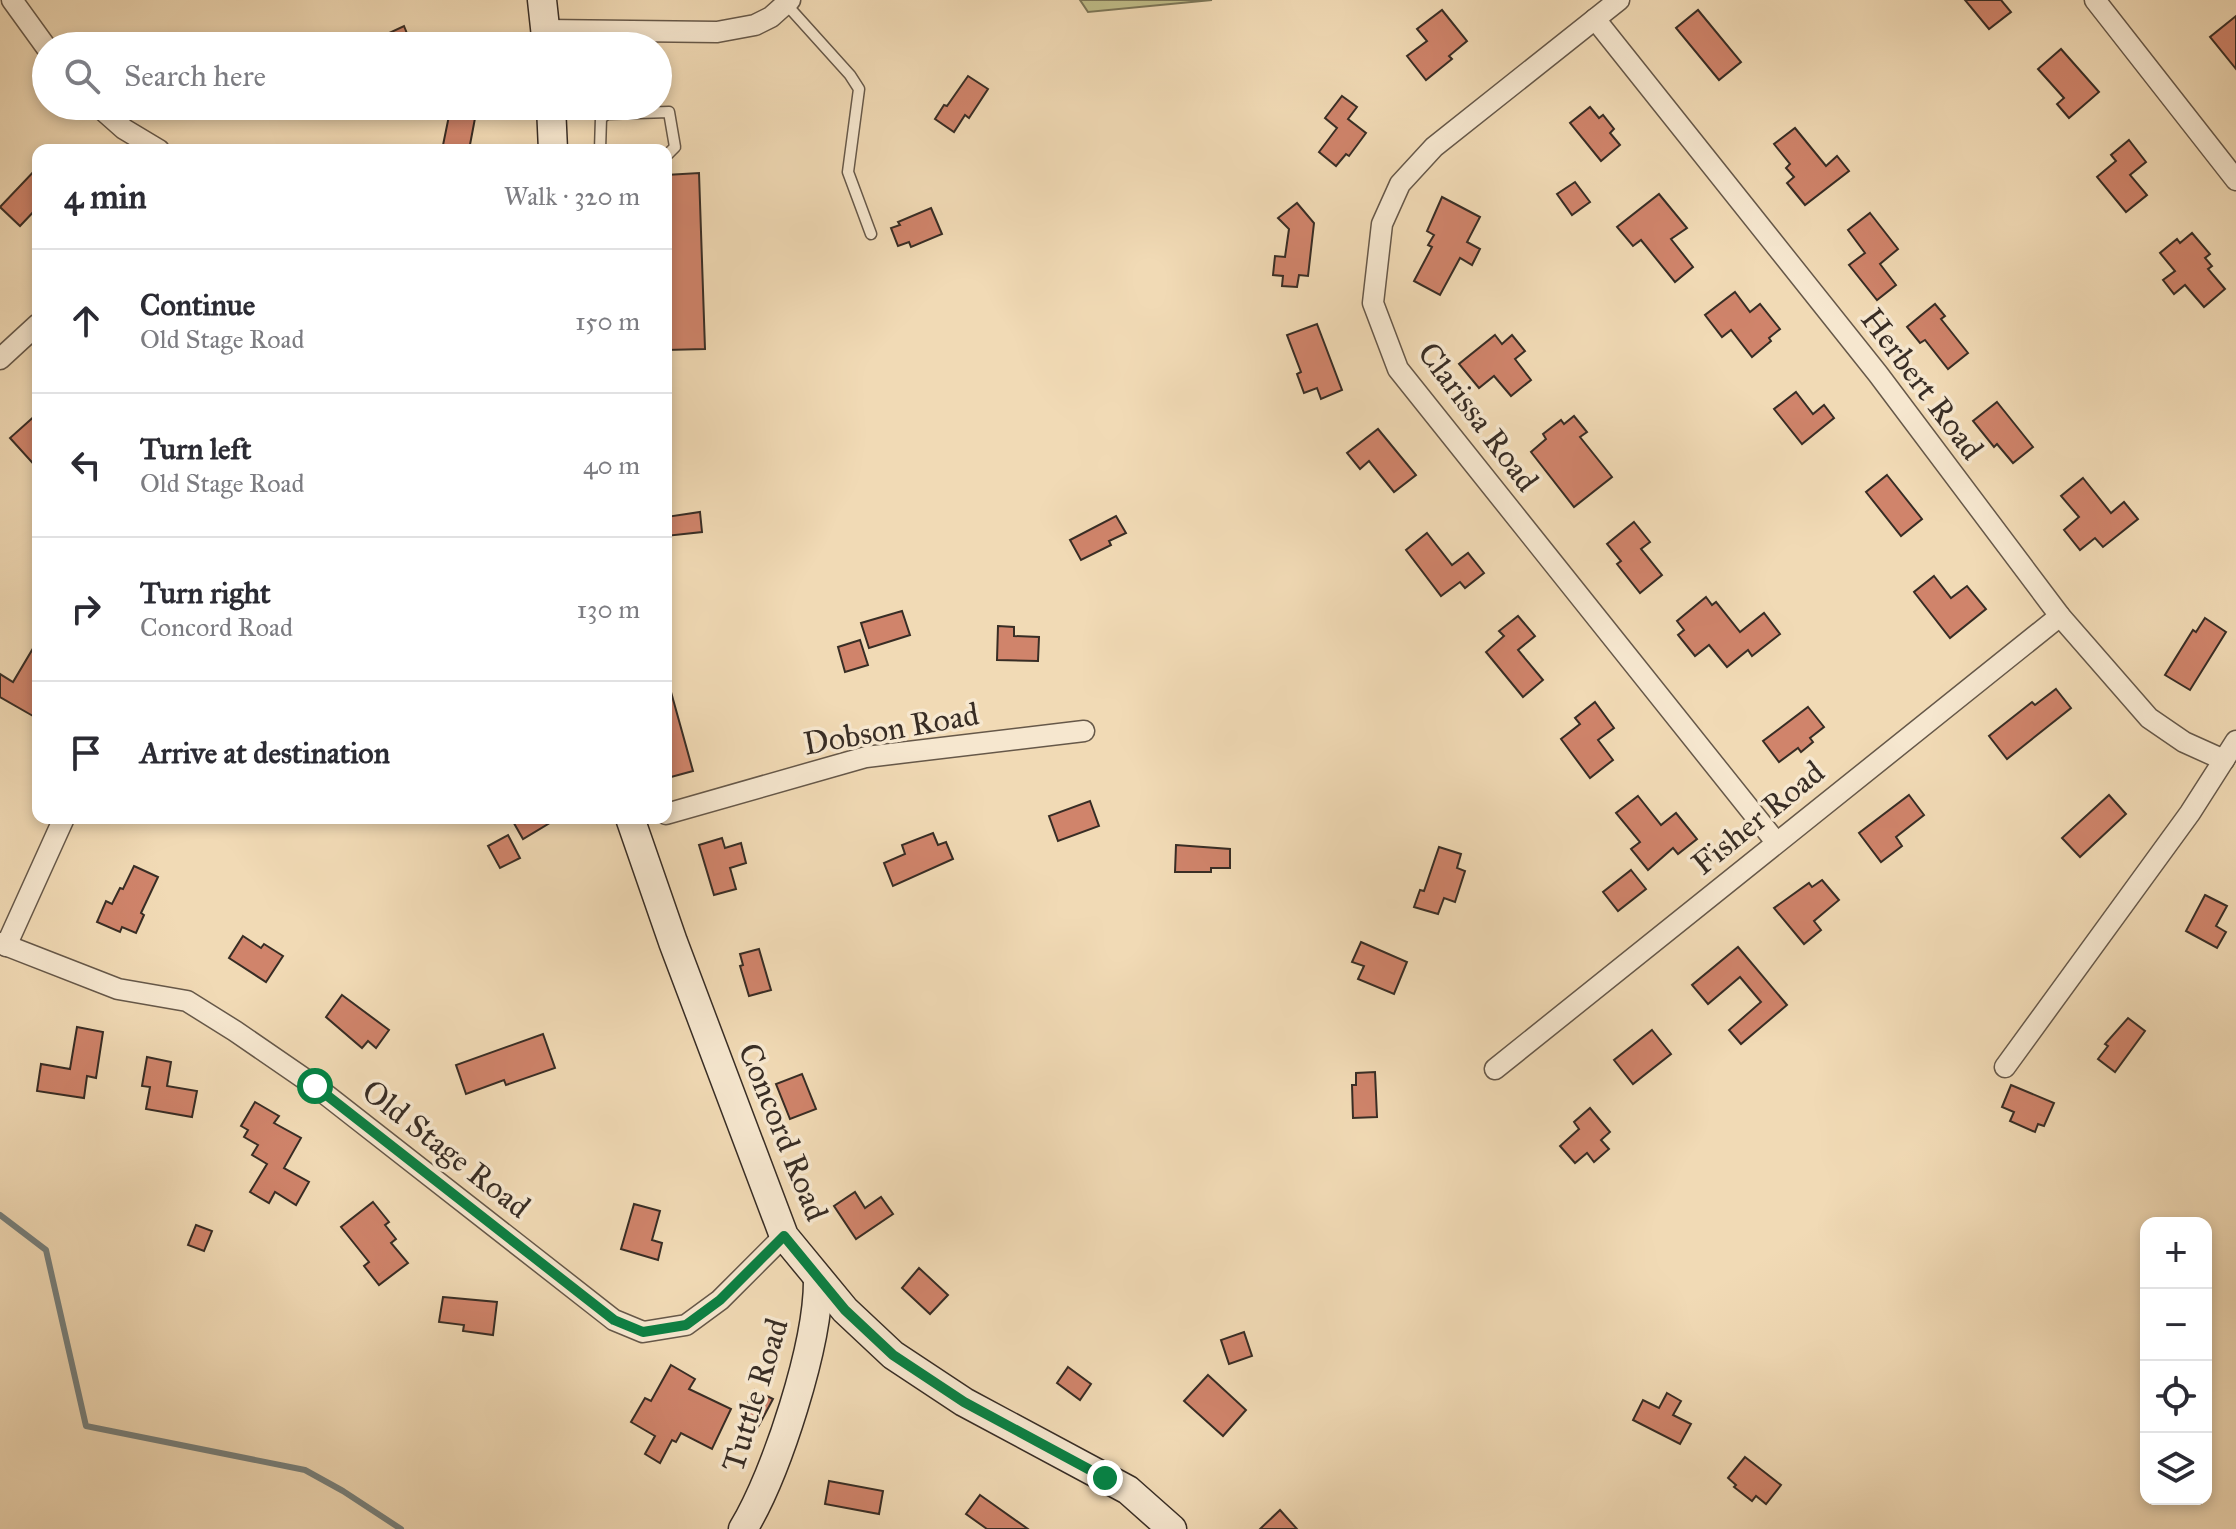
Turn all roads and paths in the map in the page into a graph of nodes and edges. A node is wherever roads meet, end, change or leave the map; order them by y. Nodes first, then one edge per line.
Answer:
1 (12, 0) edge
2 (542, 0) edge
3 (1619, 0) edge
4 (2095, 0) edge
5 (788, 2) edge
6 (1595, 19) junction
7 (35, 32) edge
8 (545, 32) edge
9 (672, 34) edge
10 (672, 117) edge
11 (114, 120) edge
12 (552, 120) edge
13 (601, 120) edge
14 (149, 144) edge
15 (553, 144) edge
16 (600, 144) edge
17 (672, 150) edge
18 (2236, 180) edge
19 (871, 234) dead end
20 (32, 330) edge
21 (0, 359) edge
22 (2060, 616) junction
23 (1084, 731) dead end
24 (2236, 741) edge
25 (2224, 760) junction
26 (672, 812) edge
27 (61, 824) edge
28 (639, 824) edge
29 (1776, 842) junction
30 (3, 944) edge
31 (2005, 1067) dead end
32 (1495, 1069) dead end
33 (784, 1236) junction
34 (818, 1278) junction
35 (743, 1529) edge
36 (1172, 1529) edge

1 - 7 street
2 - 8 main road
3 - 6 street, Clarissa Road
4 - 18 street
5 - 9 street
5 - 19 lane
6 - 22 street, Herbert Road
6 - 29 street, Clarissa Road
10 - 17 lane
11 - 14 street
12 - 15 main road
13 - 16 lane
20 - 21 street
22 - 25 street, Herbert Road
22 - 29 street, Fisher Road
23 - 26 street, Dobson Road
24 - 25 street
25 - 31 street
27 - 30 street
28 - 33 main road, Concord Road
29 - 32 street, Fisher Road
30 - 33 street, Old Stage Road
33 - 34 main road, Concord Road
34 - 35 main road, Tuttle Road
34 - 36 main road, Concord Road

